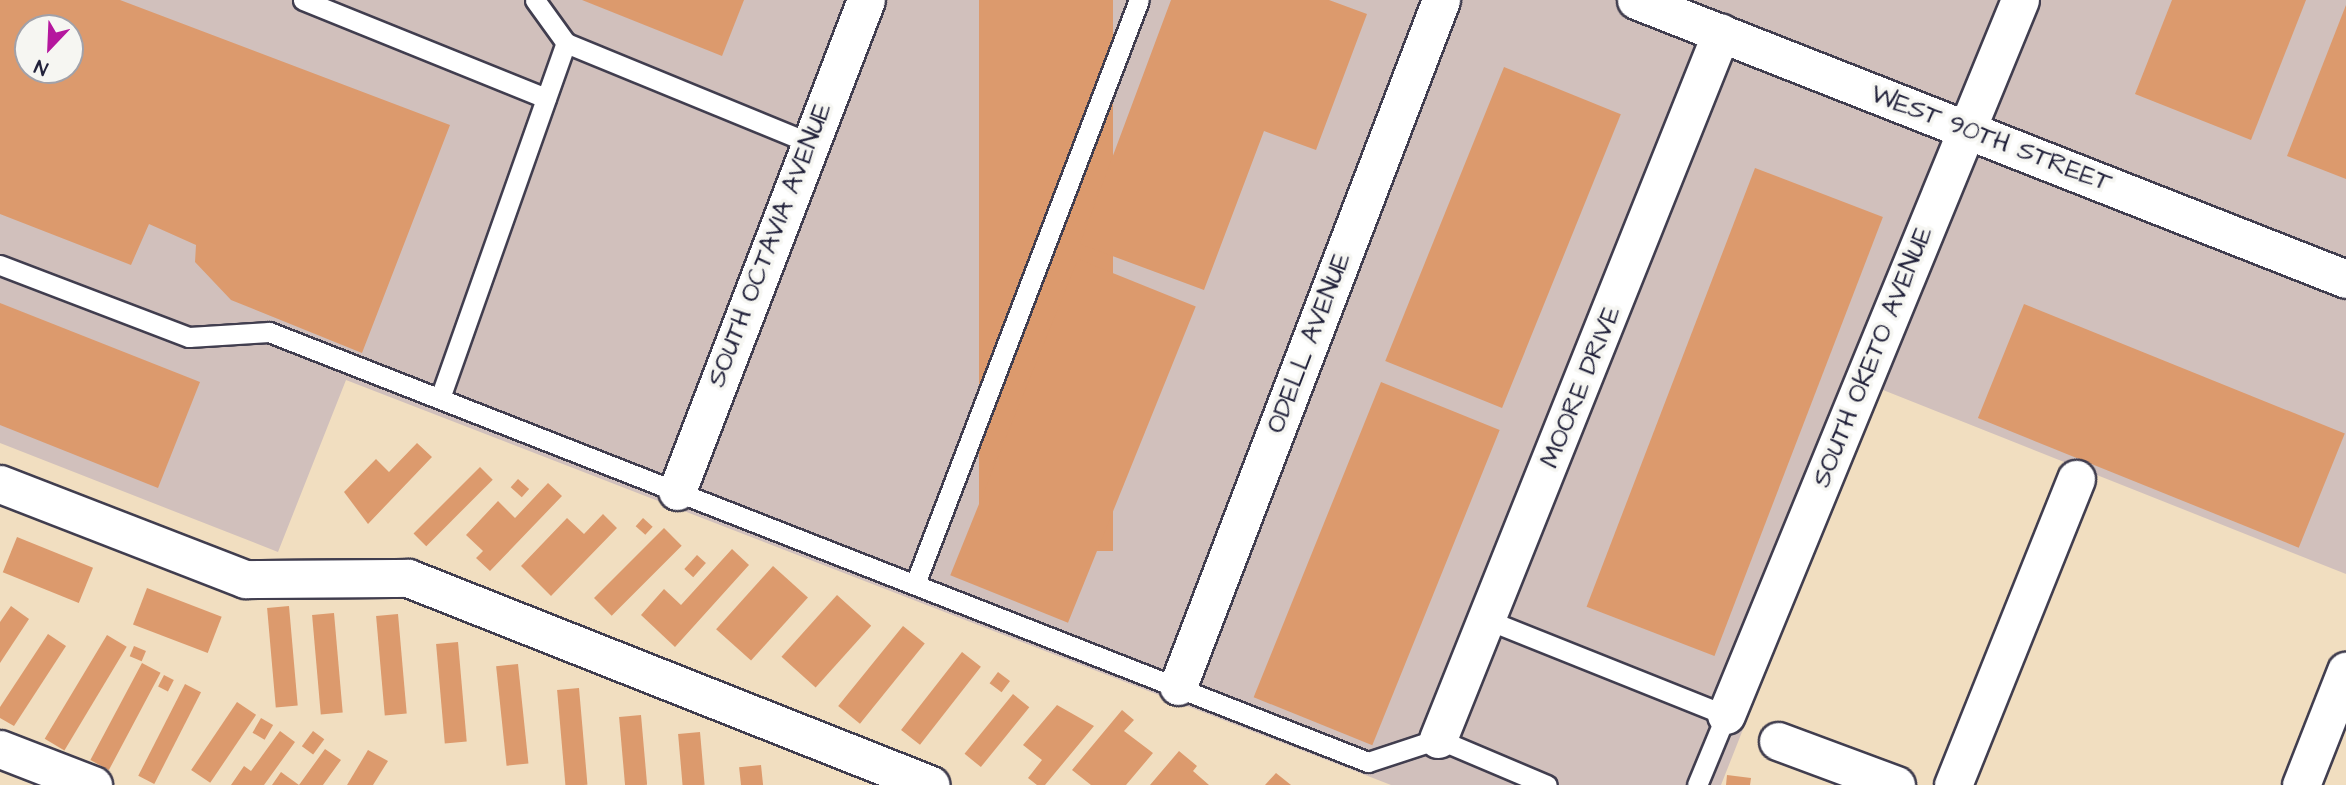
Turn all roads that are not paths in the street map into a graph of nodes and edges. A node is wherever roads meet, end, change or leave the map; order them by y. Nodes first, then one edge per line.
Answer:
1 (303, 0) edge
2 (535, 0) edge
3 (866, 0) edge
4 (1139, 0) edge
5 (1441, 0) edge
6 (1636, 0) edge
7 (2020, 0) edge
8 (1721, 33) junction
9 (566, 43) junction
10 (546, 99) junction
11 (1967, 130) junction
12 (810, 143) junction
13 (0, 265) edge
14 (2346, 279) edge
15 (440, 398) junction
16 (2076, 479) dead end
17 (0, 484) edge
18 (677, 491) junction
19 (915, 584) junction
20 (1488, 620) junction
21 (2346, 671) edge
22 (1178, 686) junction
23 (1726, 715) junction
24 (1438, 739) junction
25 (1778, 741) dead end
26 (0, 748) edge
27 (93, 785) edge
28 (931, 785) edge
29 (1547, 785) edge
30 (1697, 785) edge
31 (1896, 785) edge
32 (1953, 785) edge
33 (2301, 785) edge

1 - 10 lane
2 - 9 lane
3 - 12 street, SOUTH OCTAVIA AVENUE
4 - 19 lane
5 - 22 street, ODELL AVENUE
6 - 8 street, WEST 90TH STREET
7 - 11 street, SOUTH OKETO AVENUE
8 - 11 street, WEST 90TH STREET
8 - 20 street, MOORE DRIVE
9 - 10 lane
9 - 12 lane
10 - 15 lane
11 - 14 street, WEST 90TH STREET
11 - 23 street, SOUTH OKETO AVENUE
12 - 18 street, SOUTH OCTAVIA AVENUE
13 - 15 lane
15 - 18 lane
16 - 32 street
17 - 28 street
18 - 19 lane
19 - 22 lane
20 - 23 lane
20 - 24 street, MOORE DRIVE
21 - 33 street
22 - 24 lane
23 - 30 lane
24 - 29 lane
25 - 31 street
26 - 27 street

